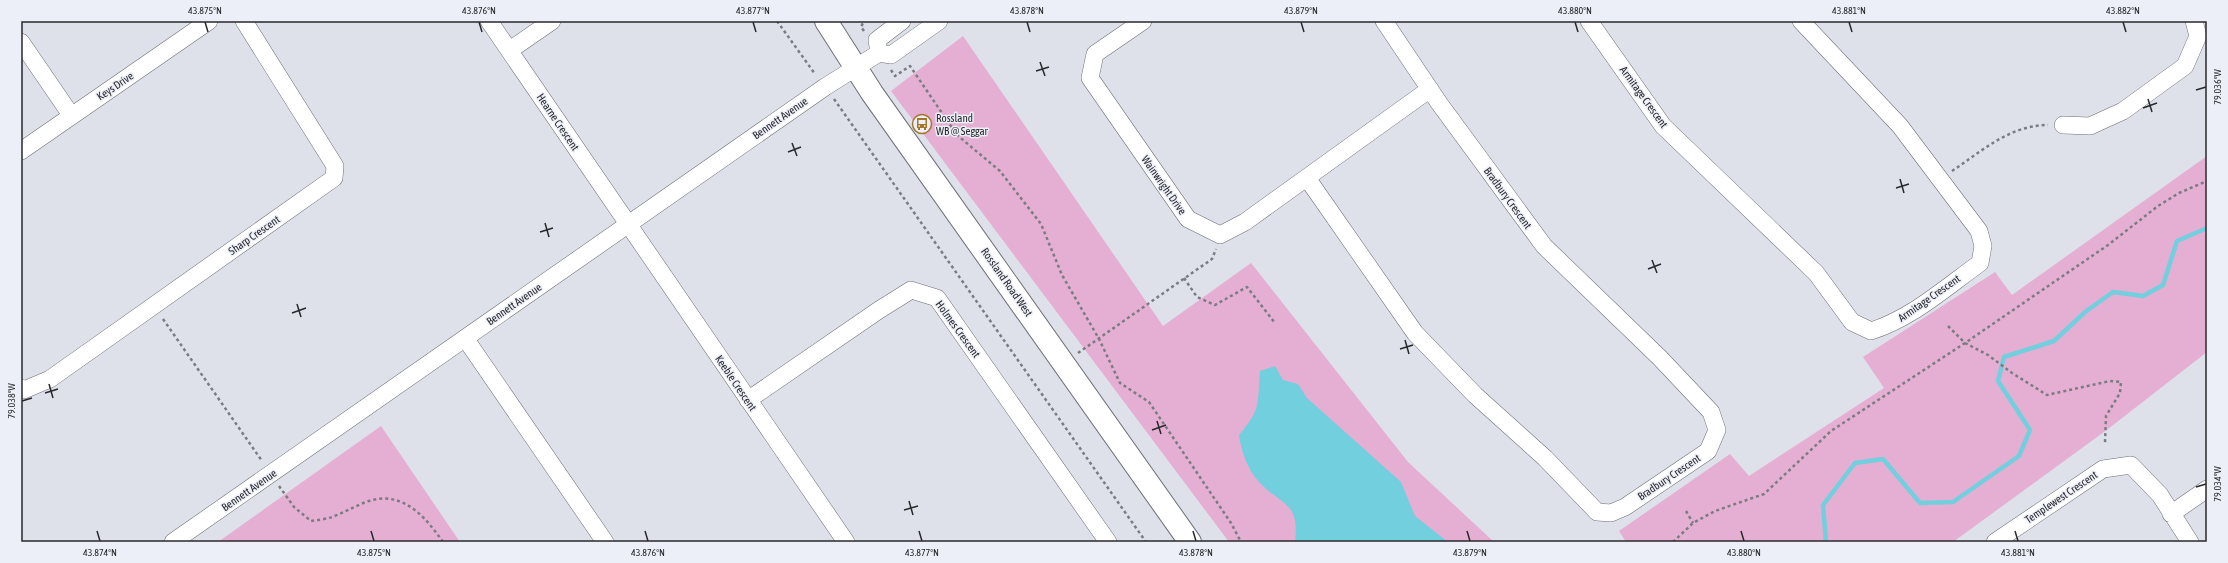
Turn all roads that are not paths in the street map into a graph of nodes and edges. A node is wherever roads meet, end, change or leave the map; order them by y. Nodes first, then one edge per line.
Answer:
1 (209, 21) edge
2 (244, 21) edge
3 (489, 21) edge
4 (552, 21) edge
5 (826, 21) edge
6 (902, 21) edge
7 (939, 21) edge
8 (1143, 21) edge
9 (1384, 21) edge
10 (1589, 21) edge
11 (1801, 21) edge
12 (2194, 21) edge
13 (21, 42) edge
14 (510, 50) junction
15 (879, 53) junction
16 (857, 67) junction
17 (1430, 89) junction
18 (71, 115) junction
19 (2063, 125) road end
20 (21, 151) edge
21 (1307, 178) junction
22 (627, 224) junction
23 (465, 338) junction
24 (21, 388) edge
25 (748, 400) junction
26 (2207, 489) edge
27 (2171, 514) junction
28 (173, 542) edge
29 (605, 542) edge
30 (846, 542) edge
31 (1108, 542) edge
32 (1190, 542) edge
33 (1995, 542) edge
34 (2190, 542) edge

1 - 18 street, Keys Drive
2 - 24 street, Sharp Crescent
3 - 14 street, Hearne Crescent
4 - 14 street
5 - 16 main road, Rossland Road West
6 - 15 street
7 - 15 street
8 - 21 street, Wainwright Drive
9 - 17 street, Bradbury Crescent
10 - 11 street, Armitage Crescent
12 - 19 street
13 - 18 street
14 - 22 street, Hearne Crescent
15 - 16 street, Bennett Avenue
16 - 22 street, Bennett Avenue
16 - 32 main road, Rossland Road West
17 - 21 street
17 - 21 street, Bradbury Crescent
18 - 20 street, Keys Drive
22 - 23 street, Bennett Avenue
22 - 25 street, Keeble Crescent
23 - 28 street, Bennett Avenue
23 - 29 street
25 - 30 street, Keeble Crescent
25 - 31 street, Holmes Crescent
26 - 27 street
27 - 33 street, Templewest Crescent
27 - 34 street, Templewest Crescent

